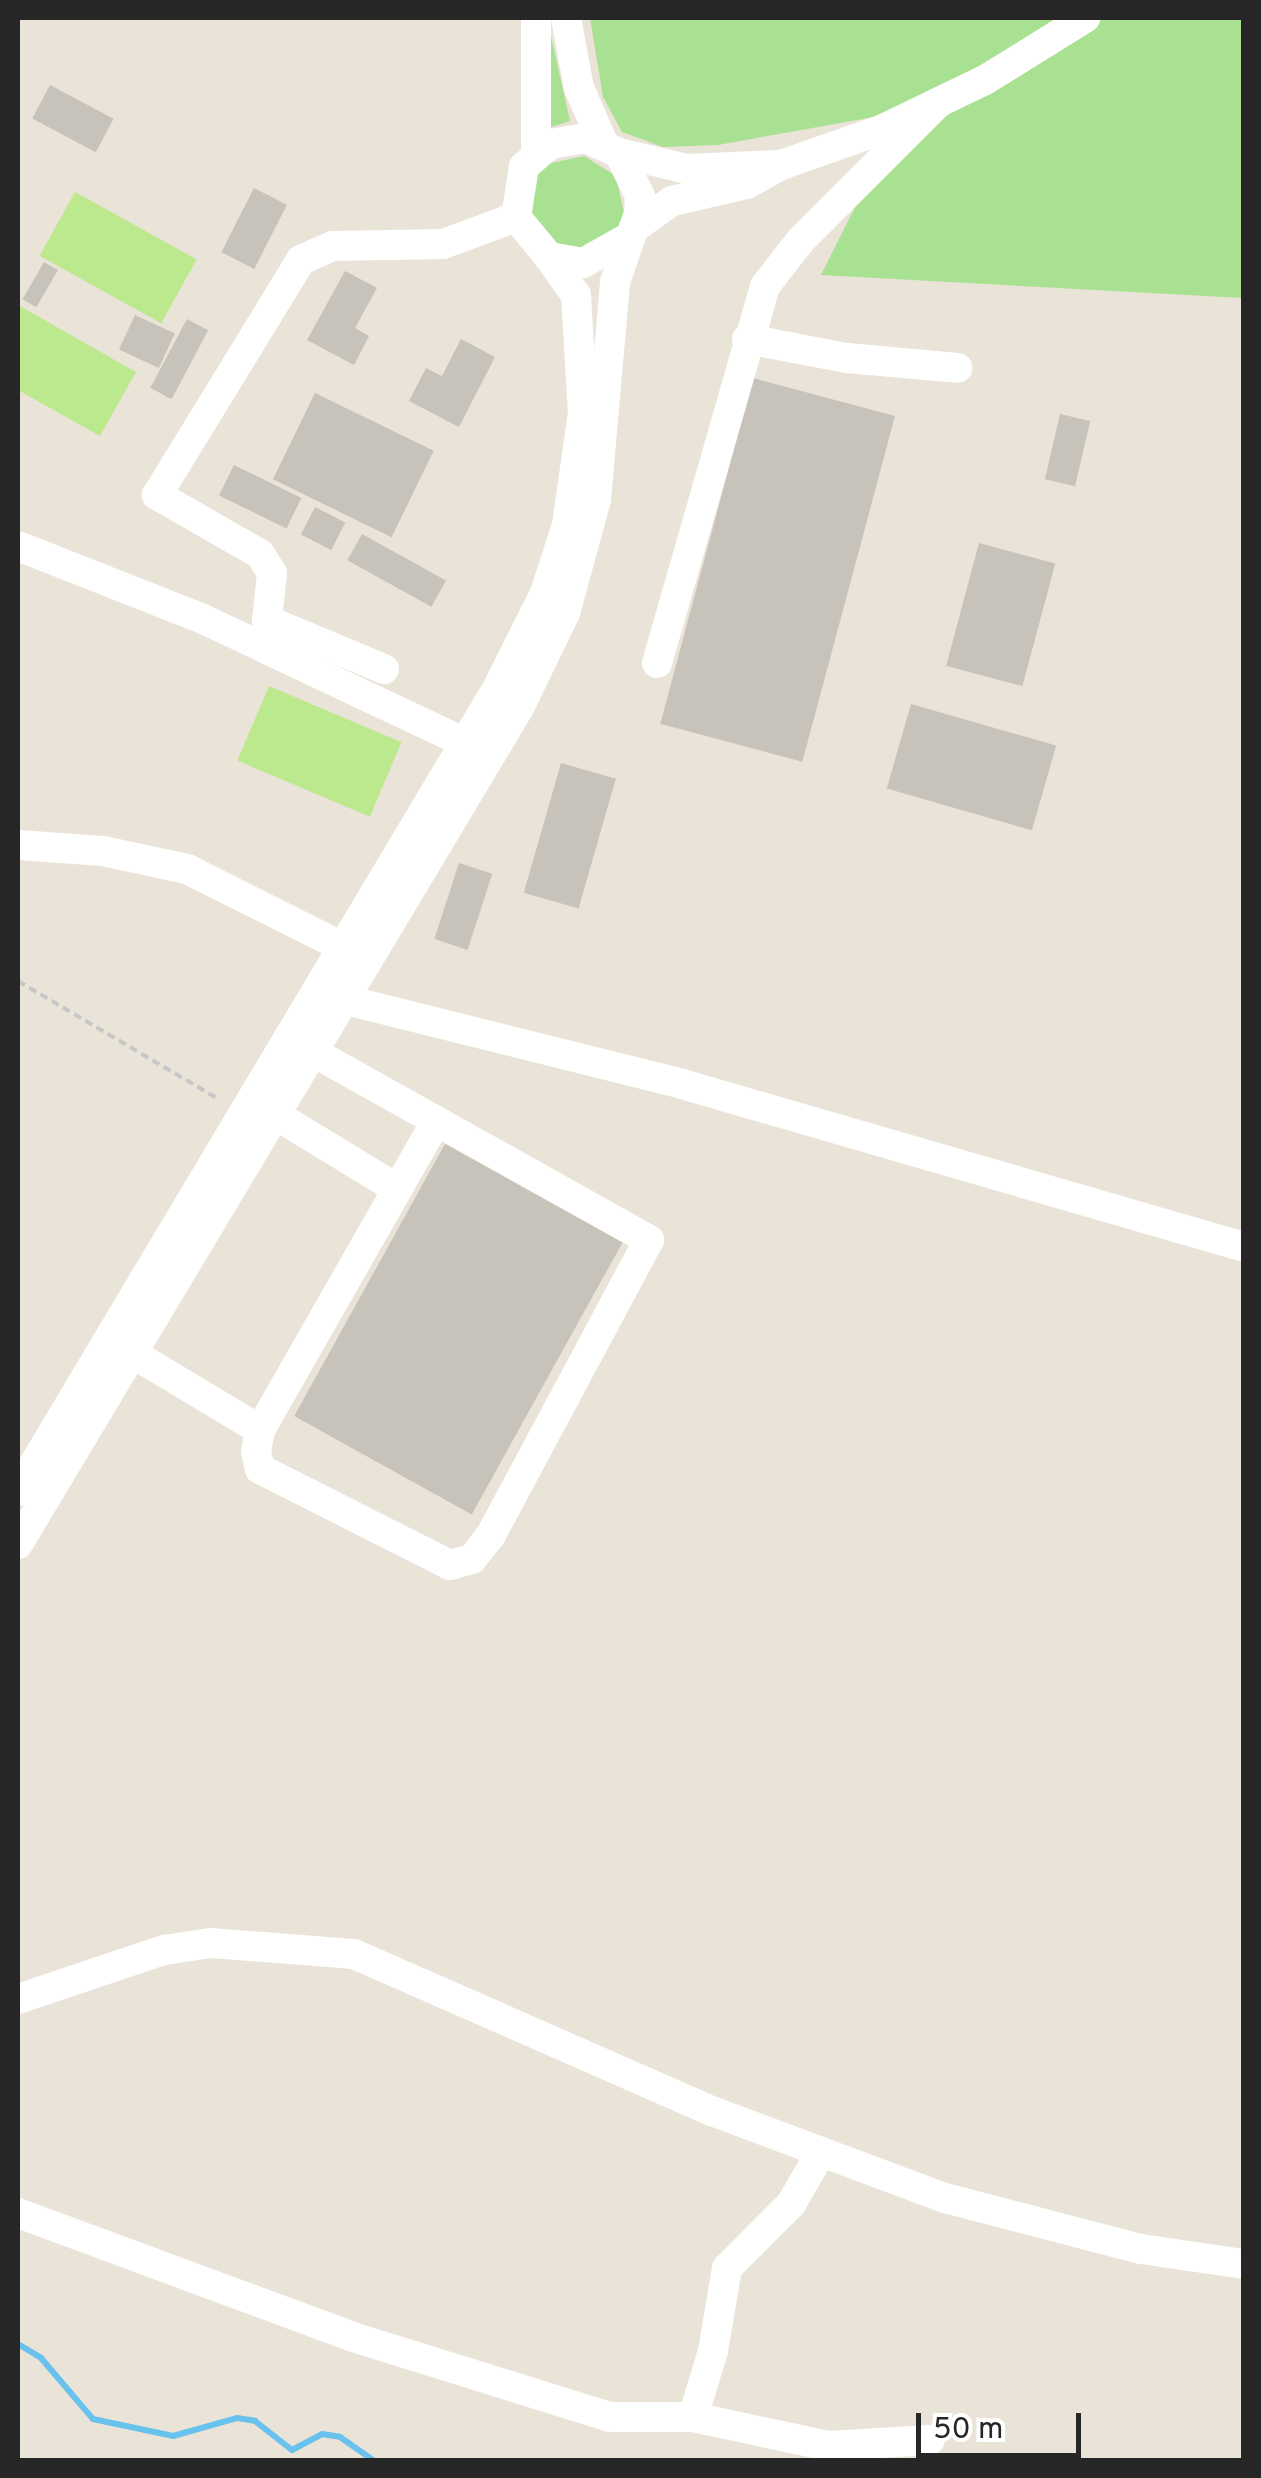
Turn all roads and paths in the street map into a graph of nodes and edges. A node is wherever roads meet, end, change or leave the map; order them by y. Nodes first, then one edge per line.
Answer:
1 (536, 18) edge
2 (566, 18) edge
3 (1085, 18) edge
4 (938, 103) junction
5 (611, 148) junction
6 (536, 153) junction
7 (782, 165) junction
8 (516, 217) junction
9 (631, 233) junction
10 (549, 256) junction
11 (747, 339) junction
12 (958, 368) dead end
13 (18, 546) edge
14 (657, 662) dead end
15 (384, 669) dead end
16 (465, 743) junction
17 (18, 845) edge
18 (343, 947) junction
19 (18, 980) edge
20 (342, 999) junction
21 (300, 1044) junction
22 (256, 1109) junction
23 (434, 1125) junction
24 (397, 1189) junction
25 (1244, 1247) edge
26 (120, 1346) junction
27 (260, 1430) junction
28 (18, 1491) edge
29 (18, 1544) edge
30 (18, 1999) edge
31 (820, 2154) junction
32 (18, 2212) edge
33 (1244, 2264) edge
34 (693, 2417) junction
35 (930, 2440) dead end
36 (830, 2453) edge

1 - 6 street
2 - 5 street
3 - 4 street
4 - 7 street
4 - 11 street
5 - 6 street
5 - 7 street
5 - 9 street
6 - 8 street
7 - 9 street
8 - 10 street
8 - 15 street
9 - 10 street
9 - 20 street
10 - 16 street
11 - 12 street
11 - 14 street
13 - 16 street
16 - 18 street
17 - 18 street
18 - 21 street
19 - 22 path
20 - 21 street
20 - 25 street
21 - 22 street
21 - 23 street
22 - 24 street
22 - 26 street
23 - 24 street
23 - 27 street
24 - 27 street
26 - 27 street
26 - 28 street
26 - 29 street
30 - 31 street
31 - 33 street
31 - 34 street
32 - 34 street
34 - 36 street
35 - 36 street

